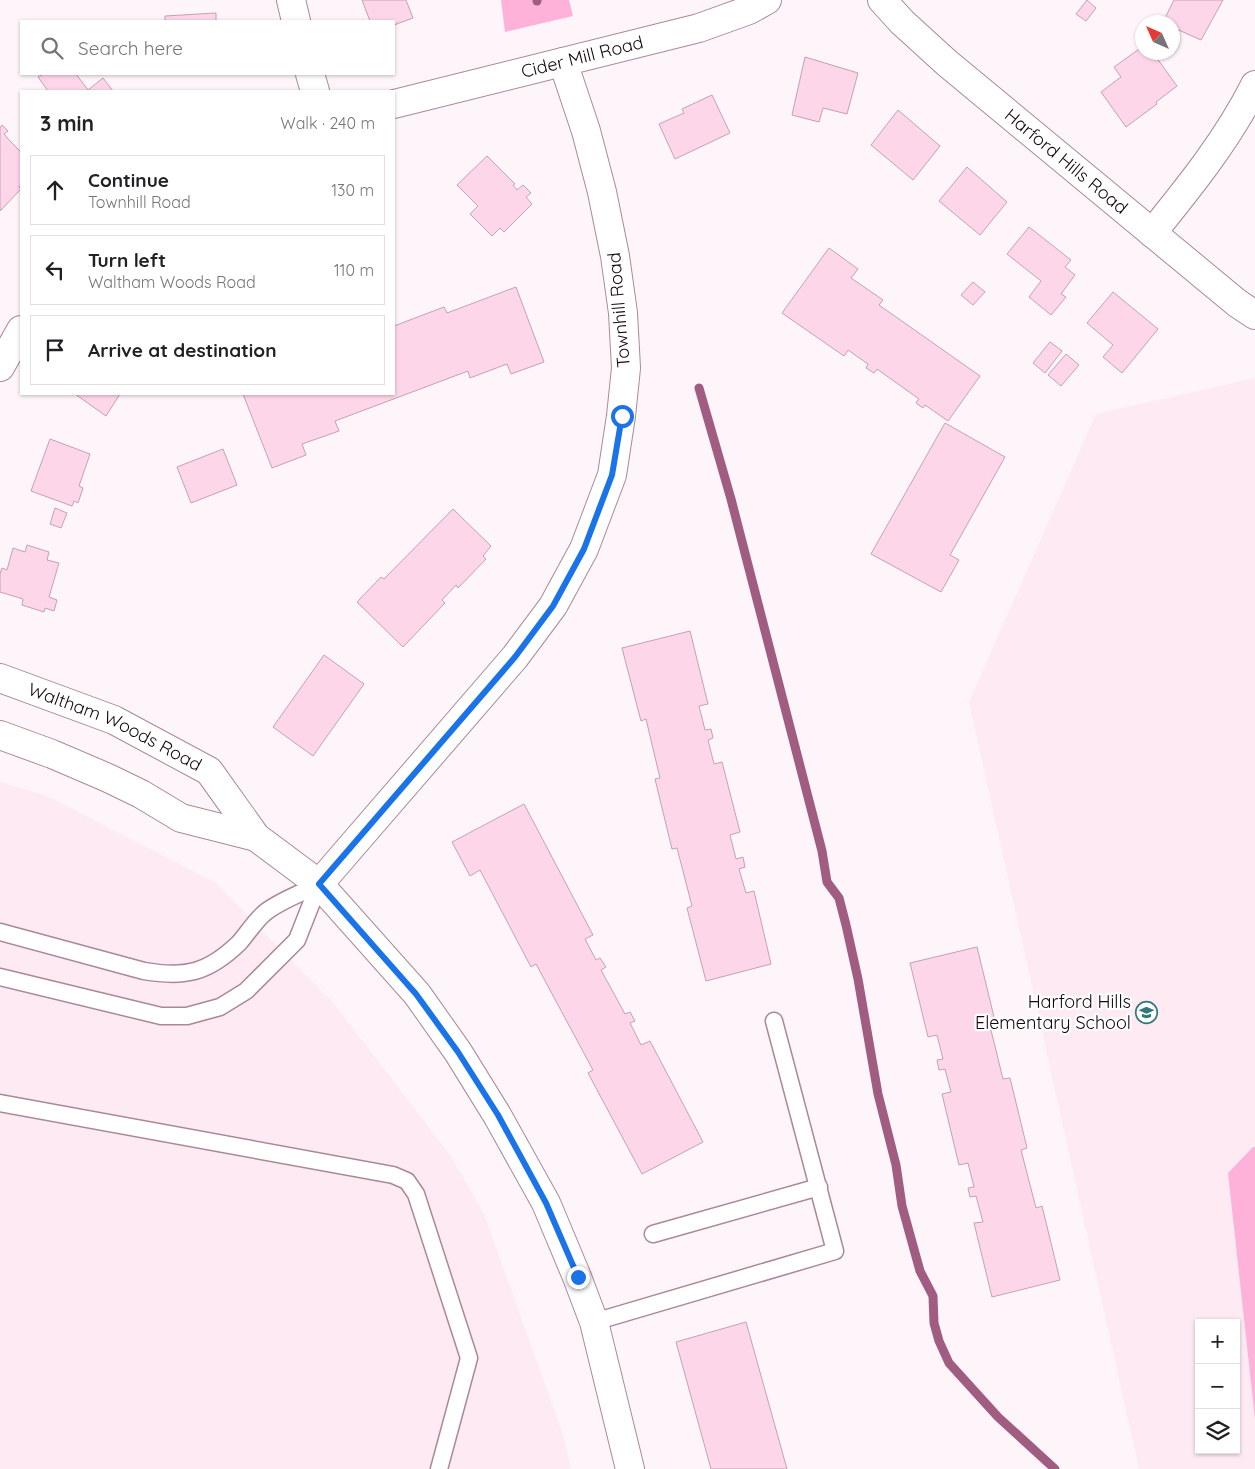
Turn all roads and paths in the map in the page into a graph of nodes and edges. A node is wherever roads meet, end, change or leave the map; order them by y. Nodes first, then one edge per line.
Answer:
1 (291, 0) edge
2 (767, 0) edge
3 (882, 0) edge
4 (296, 20) edge
5 (563, 62) junction
6 (310, 75) edge
7 (1255, 85) edge
8 (315, 90) edge
9 (395, 104) edge
10 (1152, 233) junction
11 (1255, 315) edge
12 (20, 332) edge
13 (0, 367) edge
14 (0, 678) edge
15 (0, 735) edge
16 (256, 837) junction
17 (319, 884) junction
18 (0, 932) edge
19 (0, 977) edge
20 (774, 1021) dead end
21 (0, 1102) edge
22 (818, 1187) junction
23 (654, 1234) dead end
24 (594, 1322) junction
25 (439, 1469) edge
26 (630, 1469) edge

1 - 4 street
2 - 5 street, Cider Mill Road
3 - 10 street, Harford Hills Road
5 - 9 street, Cider Mill Road
5 - 17 street, Townhill Road
6 - 8 street
7 - 10 street
10 - 11 street, Harford Hills Road
12 - 13 street
14 - 16 street, Waltham Woods Road
15 - 16 street, Waltham Woods Road
16 - 17 street, Waltham Woods Road
17 - 18 lane
17 - 19 lane
17 - 24 street, Waltham Woods Road
20 - 22 lane
21 - 25 lane
22 - 23 lane
22 - 24 lane
24 - 26 street, Waltham Woods Road

